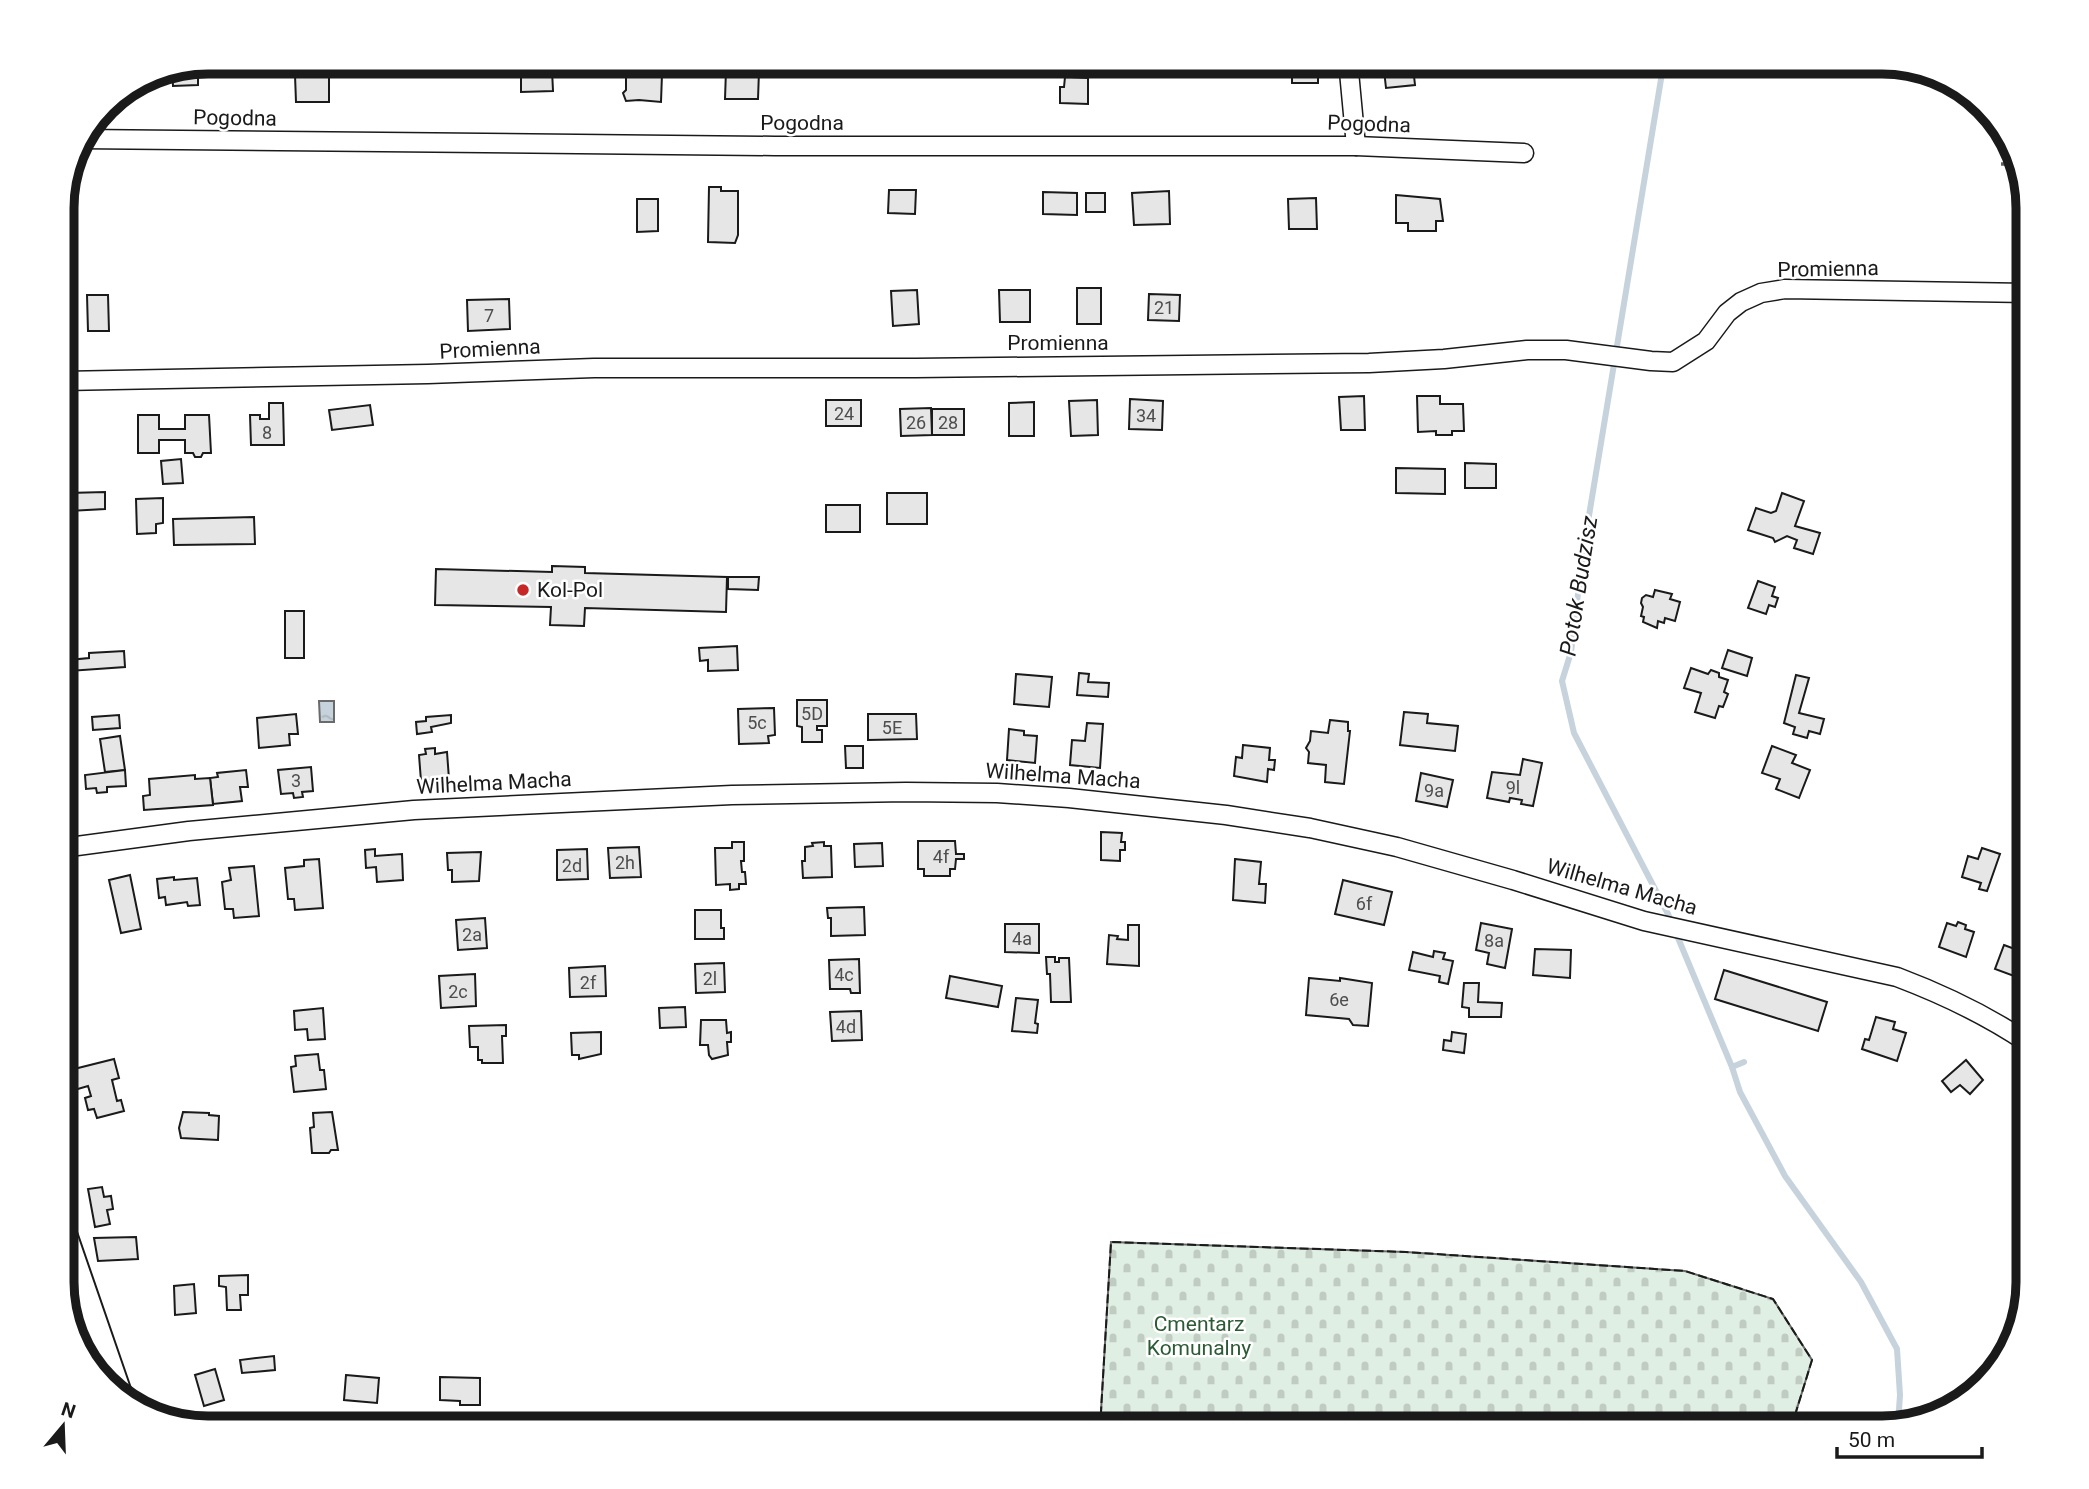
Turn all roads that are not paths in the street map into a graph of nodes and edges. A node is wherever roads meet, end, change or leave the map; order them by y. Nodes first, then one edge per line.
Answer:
1 (1349, 74) edge
2 (92, 139) edge
3 (1356, 146) junction
4 (1524, 153) dead end
5 (2016, 293) edge
6 (74, 381) edge
7 (74, 846) edge
8 (2016, 1036) edge
9 (74, 1263) edge
10 (113, 1376) edge

1 - 3 street
2 - 3 street, Pogodna
3 - 4 street, Pogodna
5 - 6 street, Promienna
7 - 8 street, Wilhelma Macha
9 - 10 street

